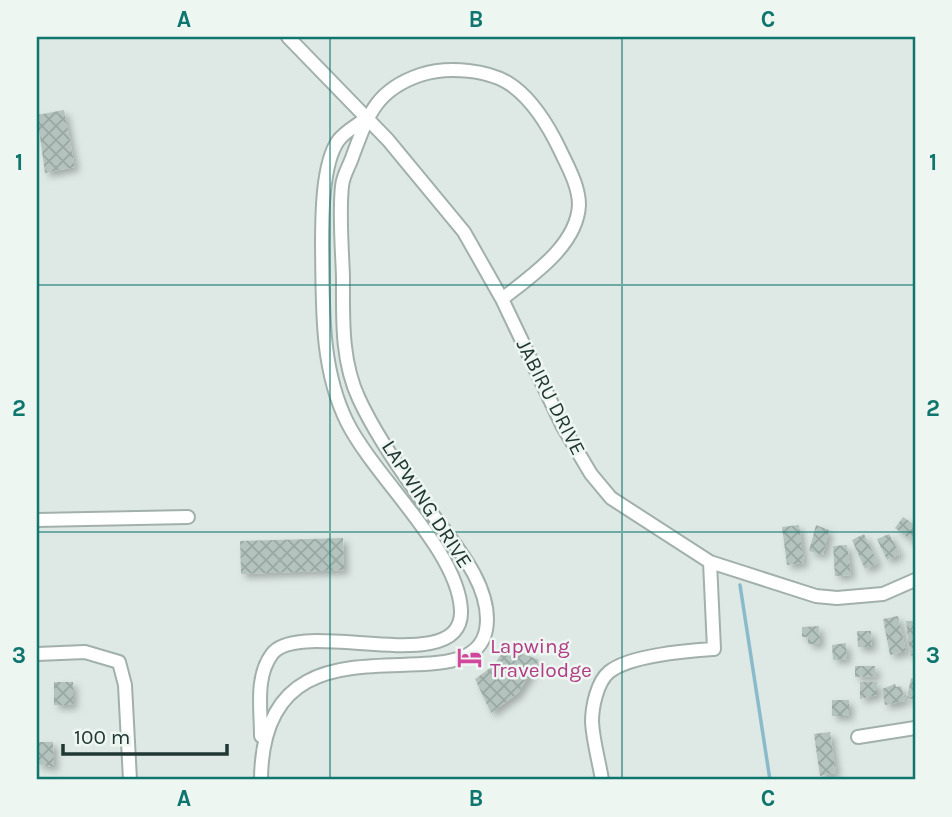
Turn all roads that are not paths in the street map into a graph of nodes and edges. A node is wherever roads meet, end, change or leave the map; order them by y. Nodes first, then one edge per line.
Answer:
1 (293, 38) edge
2 (367, 118) junction
3 (502, 299) junction
4 (188, 517) dead end
5 (37, 520) edge
6 (710, 562) junction
7 (915, 580) edge
8 (37, 654) edge
9 (915, 728) edge
10 (858, 737) dead end
11 (261, 751) junction
12 (130, 780) edge
13 (250, 780) edge
14 (261, 780) edge
15 (602, 780) edge

1 - 2 street, JABIRU DRIVE
2 - 3 street, JABIRU DRIVE
2 - 3 street
2 - 11 street, LAPWING DRIVE
2 - 11 street
3 - 6 street, JABIRU DRIVE
4 - 5 street
6 - 7 street, JABIRU DRIVE
6 - 15 street
8 - 12 street
9 - 10 street
11 - 14 street, LAPWING DRIVE
13 - 14 street

